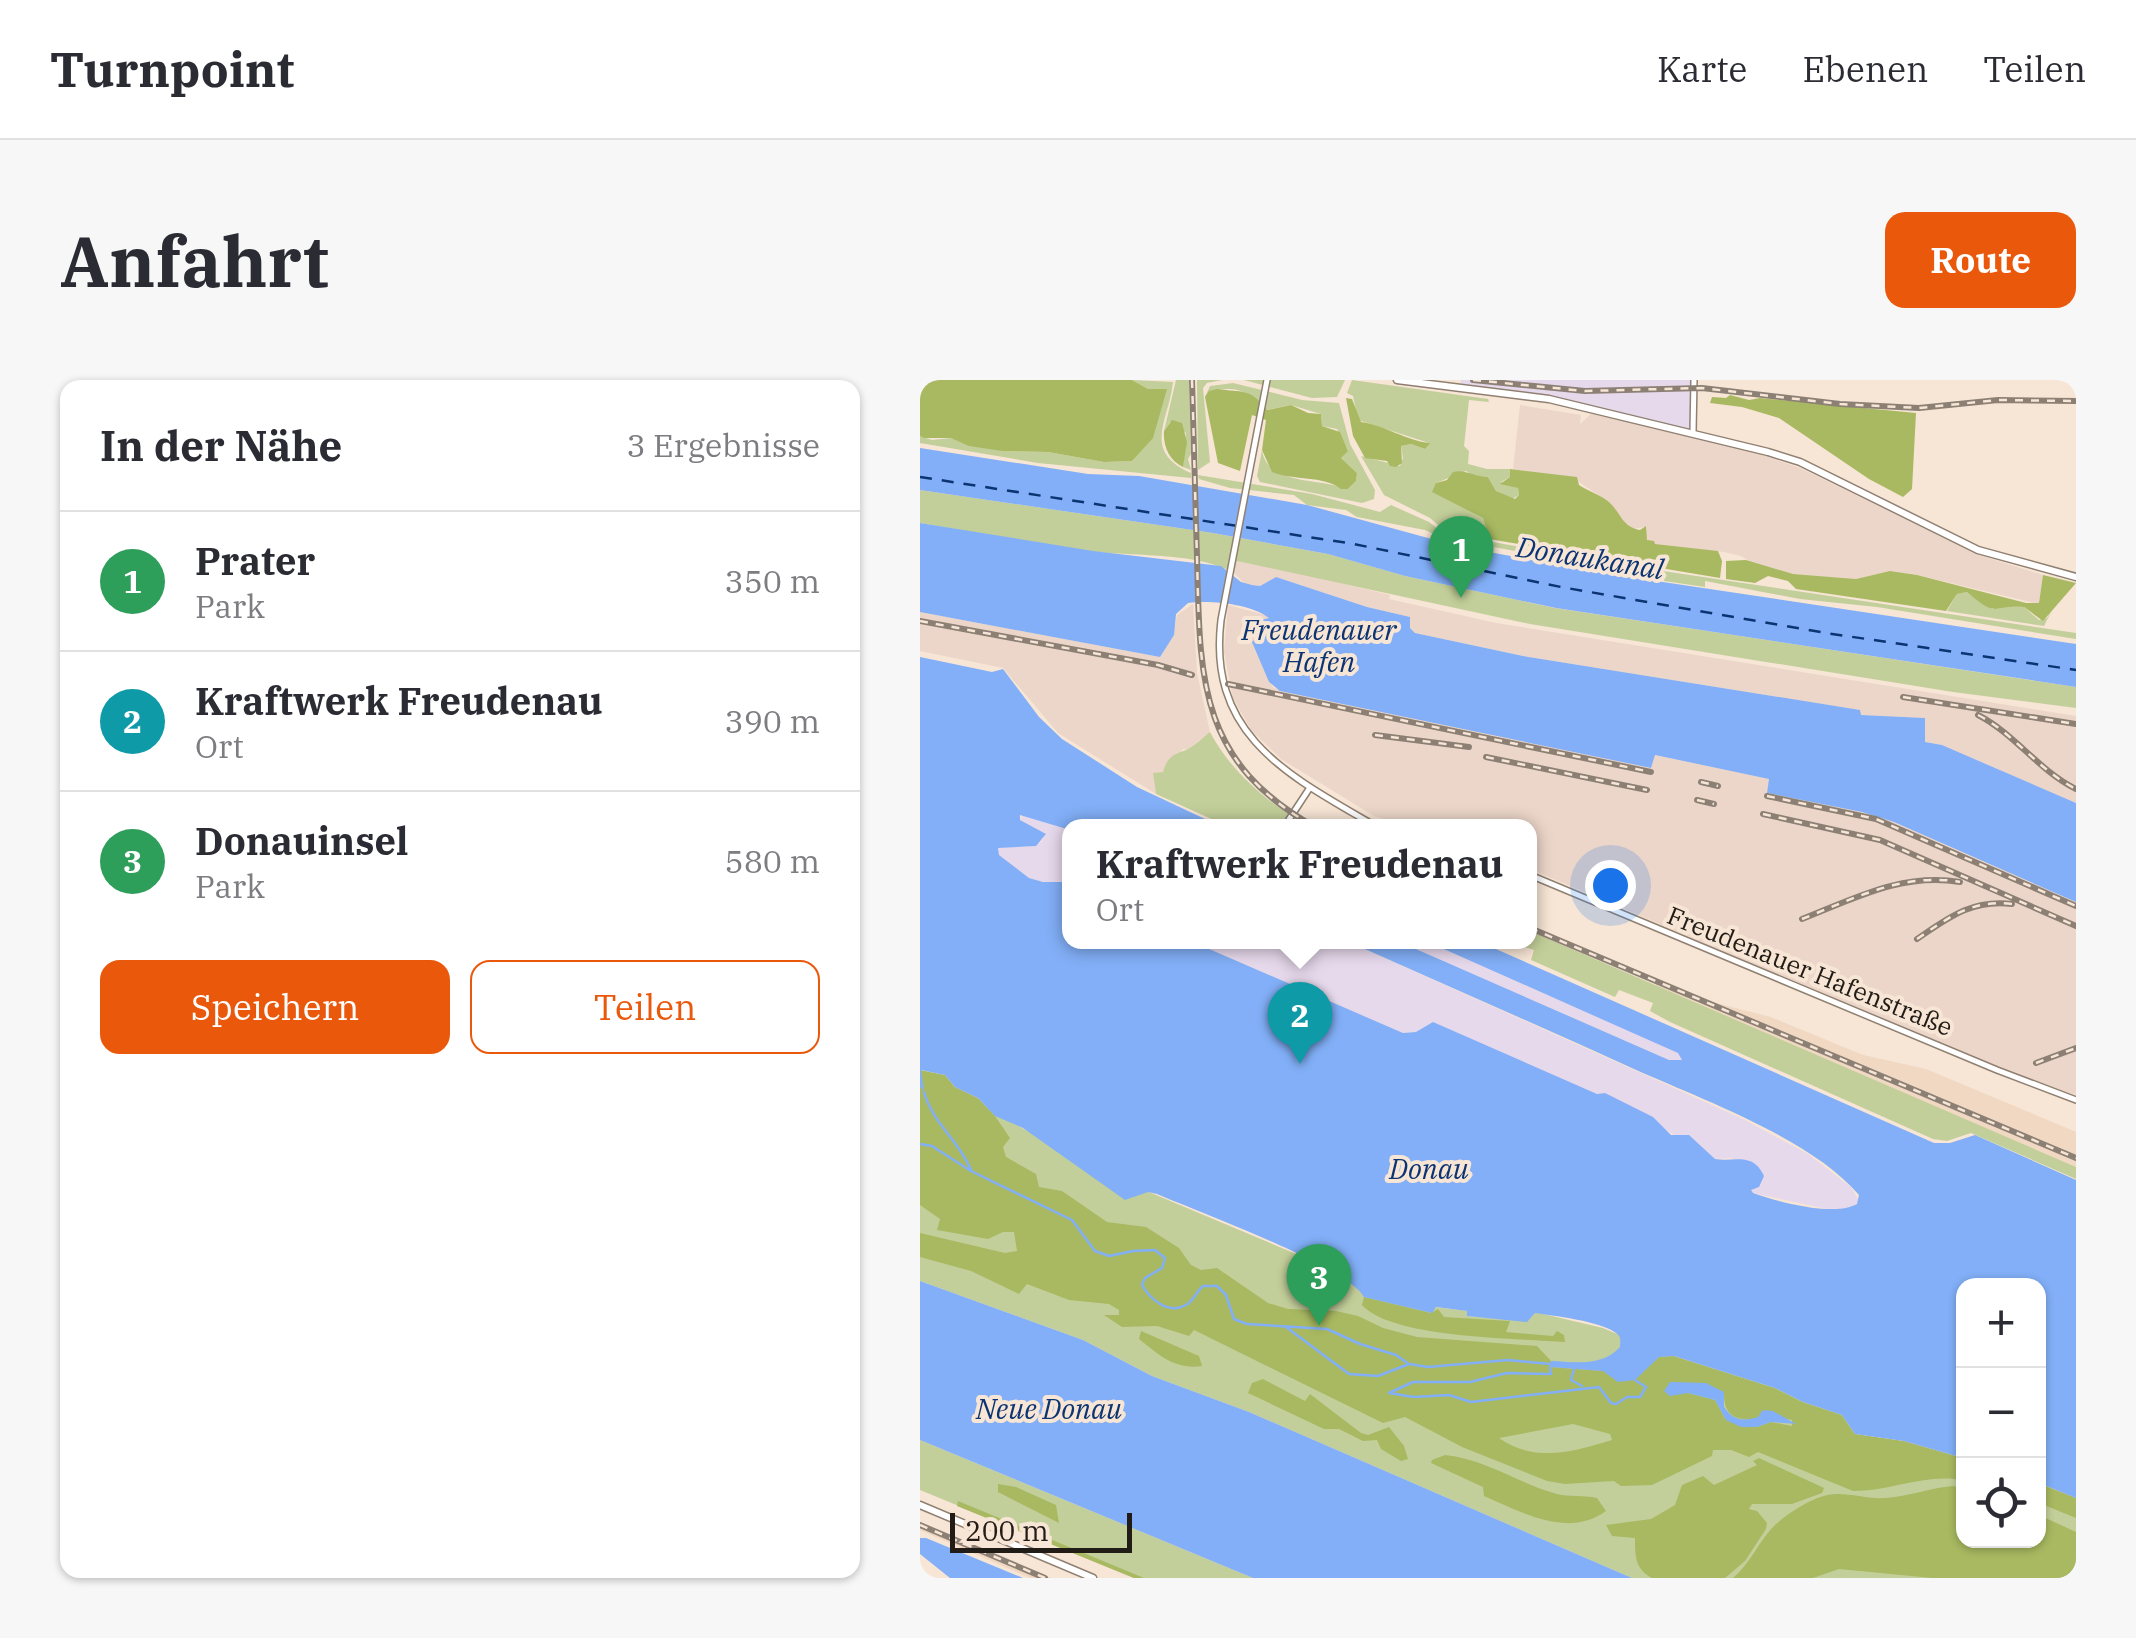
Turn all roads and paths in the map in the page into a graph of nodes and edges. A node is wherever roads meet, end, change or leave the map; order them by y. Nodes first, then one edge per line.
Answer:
1 (1267, 380) edge
2 (1397, 380) edge
3 (1694, 380) edge
4 (1692, 432) junction
5 (2076, 577) edge
6 (1310, 789) junction
7 (1289, 819) edge
8 (1364, 819) edge
9 (1537, 878) edge
10 (2076, 1100) edge
11 (920, 1505) edge
12 (1093, 1578) edge

1 - 6 street
2 - 4 street
3 - 4 street
4 - 5 street
6 - 7 street
6 - 8 street
9 - 10 street, Freudenauer Hafenstraße
11 - 12 street

